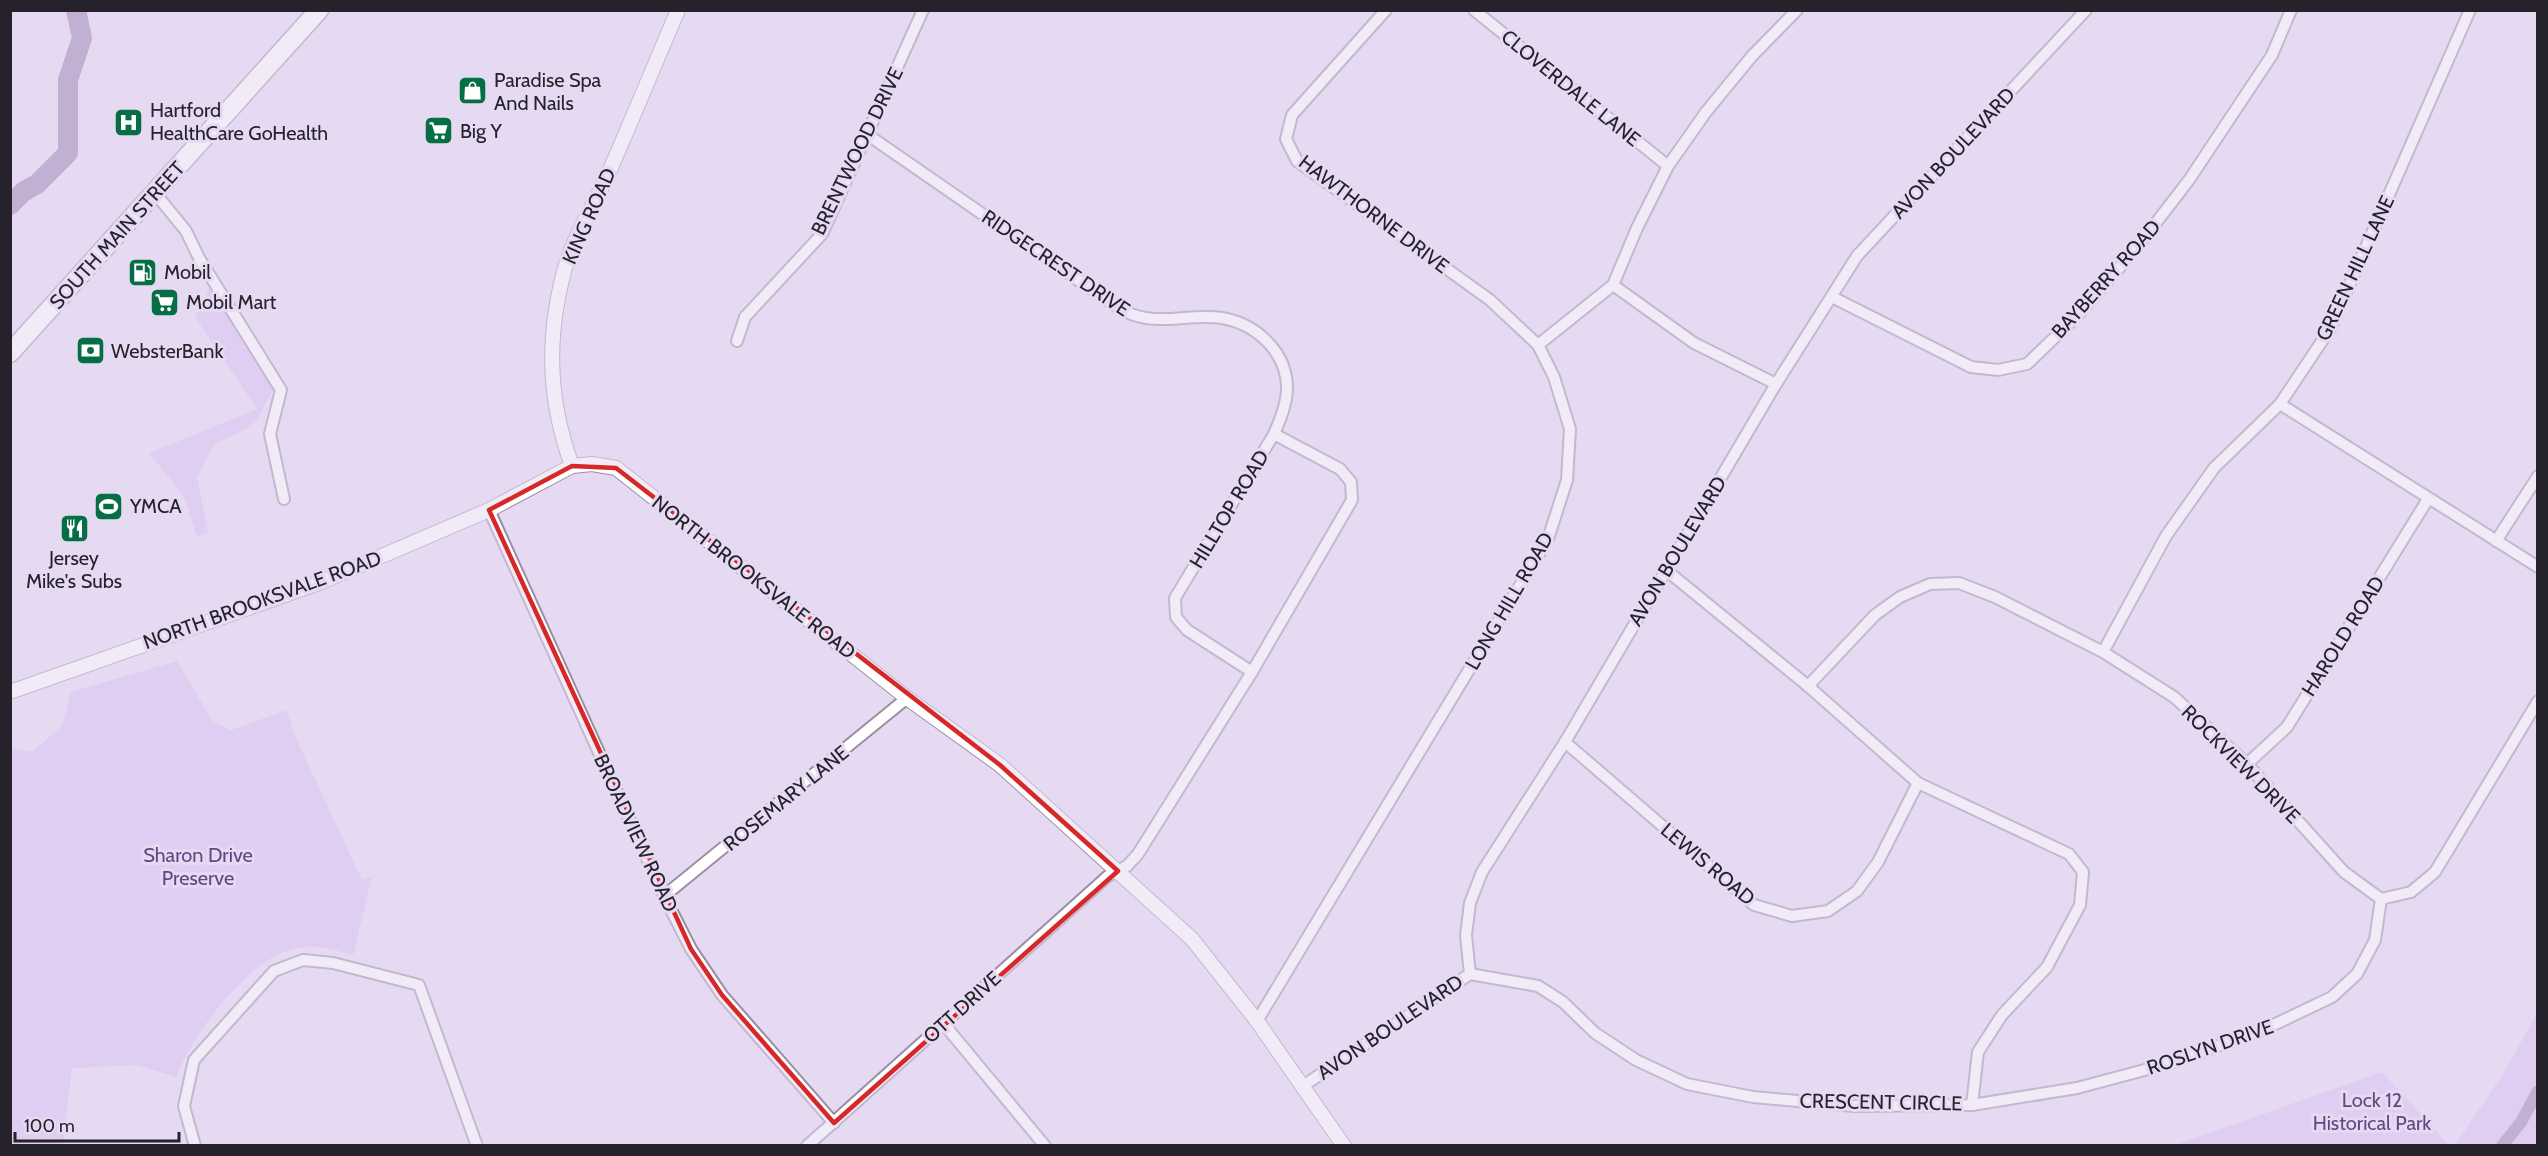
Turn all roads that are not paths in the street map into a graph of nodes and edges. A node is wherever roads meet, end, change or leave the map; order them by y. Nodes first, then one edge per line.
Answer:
1 (320, 10) edge
2 (678, 10) edge
3 (923, 10) edge
4 (1386, 10) edge
5 (1474, 10) edge
6 (1797, 10) edge
7 (2086, 10) edge
8 (2291, 10) edge
9 (2470, 10) edge
10 (868, 135) junction
11 (1668, 166) junction
12 (155, 193) junction
13 (1613, 285) junction
14 (1832, 297) junction
15 (737, 341) dead end
16 (1538, 345) junction
17 (10, 353) edge
18 (1776, 384) junction
19 (2280, 404) junction
20 (1274, 434) junction
21 (572, 466) junction
22 (2538, 476) edge
23 (284, 499) dead end
24 (2428, 499) junction
25 (489, 510) junction
26 (2496, 541) junction
27 (2538, 567) edge
28 (1666, 570) junction
29 (2103, 652) junction
30 (1252, 672) junction
31 (1808, 686) junction
32 (10, 692) edge
33 (907, 698) junction
34 (2538, 701) edge
35 (1565, 742) junction
36 (2247, 764) junction
37 (1918, 783) junction
38 (1118, 871) junction
39 (664, 896) junction
40 (2381, 899) junction
41 (1470, 974) junction
42 (1257, 1021) junction
43 (943, 1023) junction
44 (1303, 1086) junction
45 (1972, 1105) junction
46 (834, 1123) junction
47 (195, 1146) edge
48 (477, 1146) edge
49 (807, 1146) edge
50 (1045, 1146) edge
51 (1344, 1146) edge

1 - 12 highway, SOUTH MAIN STREET
2 - 21 main road, KING ROAD
3 - 10 street, BRENTWOOD DRIVE
4 - 16 street, HAWTHORNE DRIVE
5 - 11 street, CLOVERDALE LANE
6 - 11 street
7 - 14 street, AVON BOULEVARD
8 - 14 street, BAYBERRY ROAD
9 - 19 street, GREEN HILL LANE
10 - 15 street, BRENTWOOD DRIVE
10 - 20 street, RIDGECREST DRIVE
11 - 13 street
12 - 17 highway, SOUTH MAIN STREET
12 - 23 street
13 - 16 street
13 - 18 street
14 - 18 street, AVON BOULEVARD
16 - 42 street, LONG HILL ROAD
18 - 28 street, AVON BOULEVARD
19 - 24 street
19 - 29 street, GREEN HILL LANE
20 - 30 street, HILLTOP ROAD
20 - 30 street, HILLTOP ROAD
21 - 25 main road, NORTH BROOKSVALE ROAD
21 - 33 main road, NORTH BROOKSVALE ROAD
22 - 26 street
24 - 26 street
24 - 36 street, HAROLD ROAD
25 - 32 main road, NORTH BROOKSVALE ROAD
25 - 39 street, BROADVIEW ROAD
26 - 27 street
28 - 31 street, CRESCENT CIRCLE
28 - 35 street, AVON BOULEVARD
29 - 31 street, ROCKVIEW DRIVE
29 - 36 street, ROCKVIEW DRIVE
30 - 38 street, HILLTOP ROAD
31 - 37 street, CRESCENT CIRCLE
33 - 38 main road, NORTH BROOKSVALE ROAD
33 - 39 street, ROSEMARY LANE
34 - 40 street
35 - 37 street, LEWIS ROAD
35 - 41 street, AVON BOULEVARD
36 - 40 street, ROCKVIEW DRIVE
37 - 45 street, CRESCENT CIRCLE
38 - 42 main road, NORTH BROOKSVALE ROAD
38 - 43 street, OTT DRIVE
39 - 46 street, BROADVIEW ROAD
40 - 45 street, ROSLYN DRIVE
41 - 44 street, AVON BOULEVARD
41 - 45 street, CRESCENT CIRCLE
42 - 44 main road, NORTH BROOKSVALE ROAD
43 - 46 street, OTT DRIVE
43 - 50 street
44 - 51 main road, NORTH BROOKSVALE ROAD
46 - 49 street, OTT DRIVE
47 - 48 street

